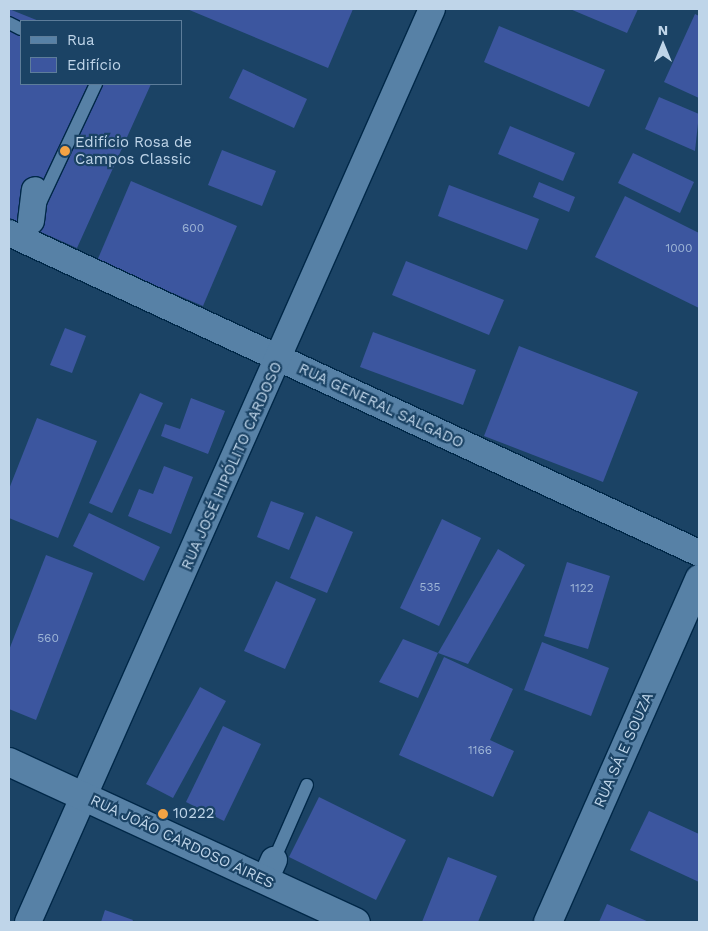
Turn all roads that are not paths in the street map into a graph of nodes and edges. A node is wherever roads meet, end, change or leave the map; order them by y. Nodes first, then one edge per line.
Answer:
1 (432, 9) edge
2 (95, 85) edge
3 (35, 190) dead end
4 (20, 227) edge
5 (280, 360) junction
6 (699, 553) edge
7 (699, 578) edge
8 (9, 762) edge
9 (306, 785) dead end
10 (84, 796) junction
11 (270, 870) junction
12 (28, 922) edge
13 (356, 922) edge
14 (548, 922) edge

1 - 5 street, RUA JOSÉ HIPÓLITO CARDOSO
2 - 4 lane
3 - 4 street
4 - 5 street, RUA GENERAL SALGADO
5 - 6 street, RUA GENERAL SALGADO
5 - 10 street, RUA JOSÉ HIPÓLITO CARDOSO
7 - 14 street, RUA SÁ E SOUZA
8 - 10 street, RUA JOÃO CARDOSO AIRES
9 - 11 lane
10 - 11 street, RUA JOÃO CARDOSO AIRES
10 - 12 street, RUA JOSÉ HIPÓLITO CARDOSO
11 - 13 street, RUA JOÃO CARDOSO AIRES

